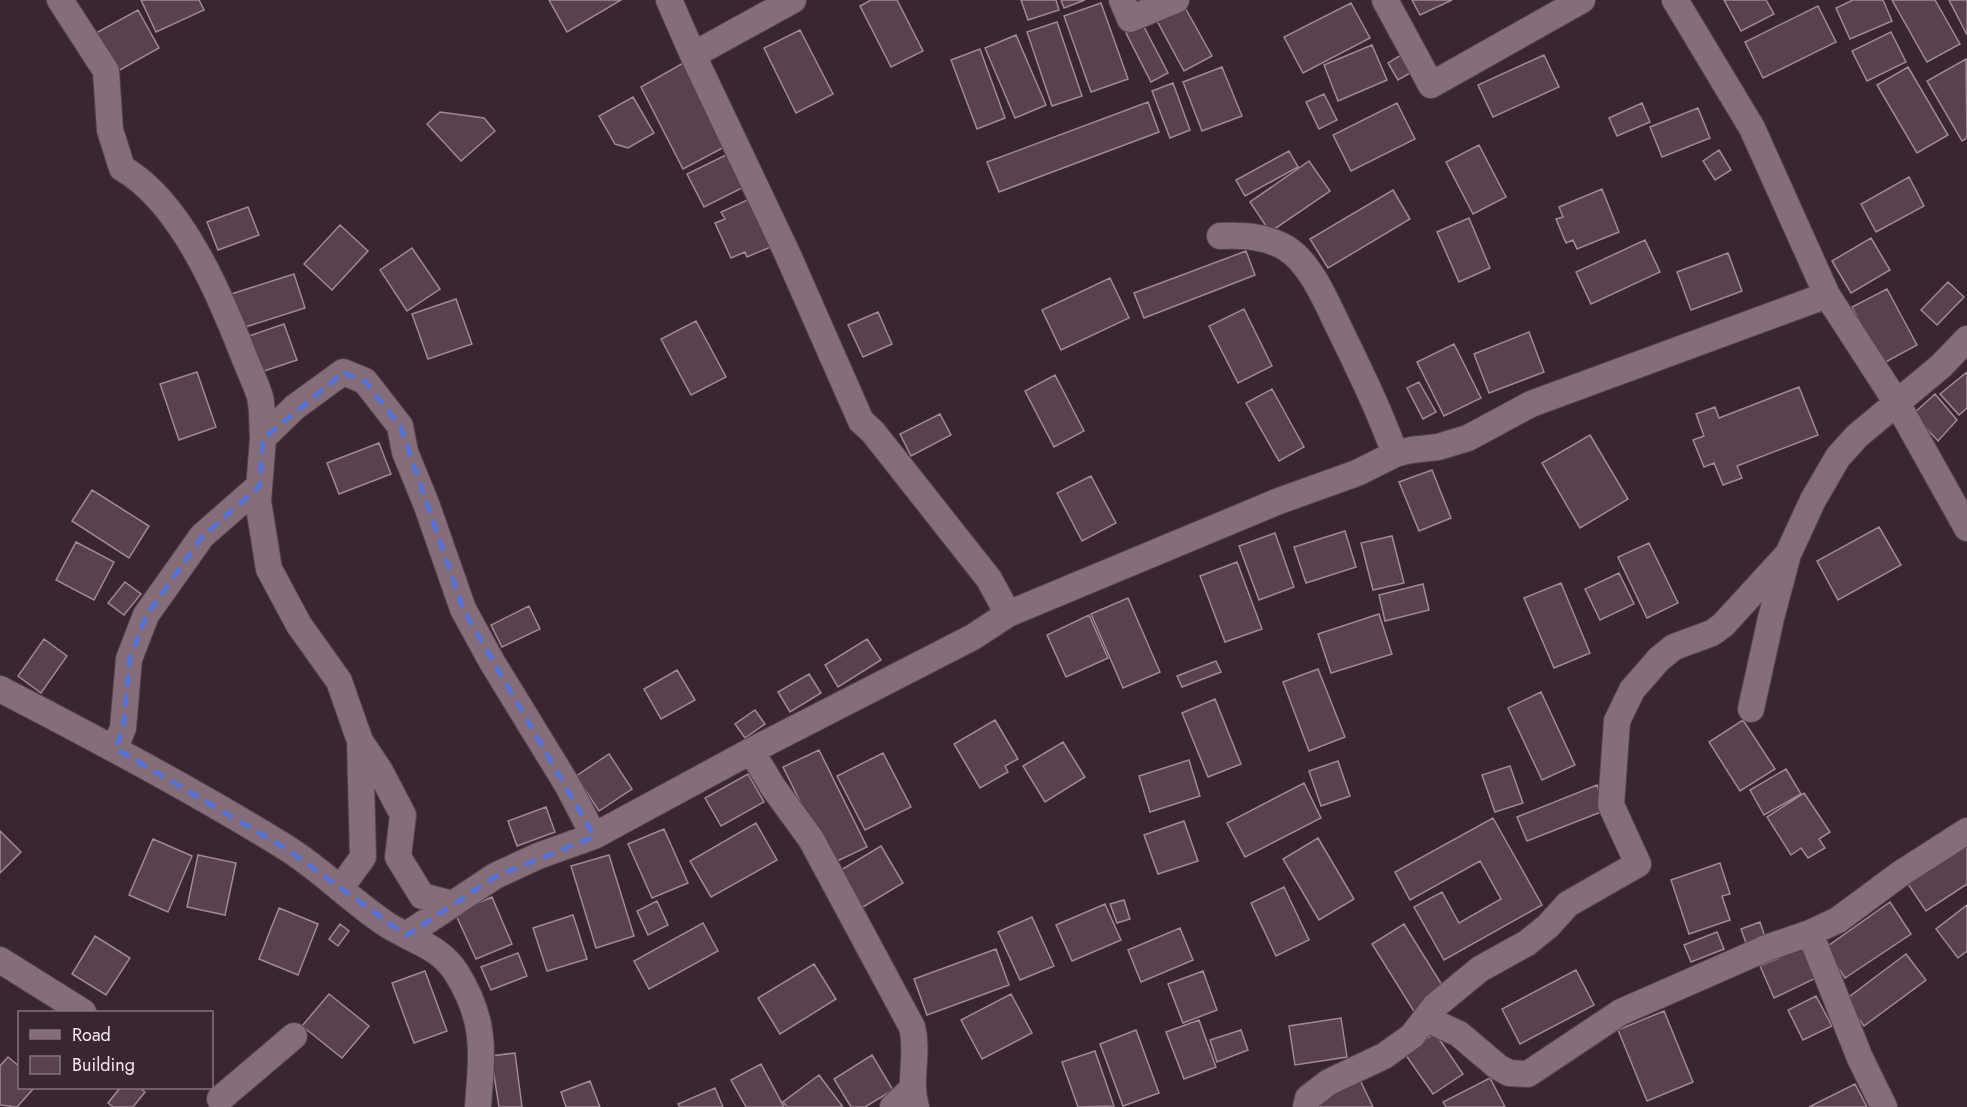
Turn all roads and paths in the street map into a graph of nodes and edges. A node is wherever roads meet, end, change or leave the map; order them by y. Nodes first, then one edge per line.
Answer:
1 (60, 0) edge
2 (669, 0) edge
3 (793, 0) edge
4 (1122, 0) edge
5 (1176, 0) edge
6 (1385, 0) edge
7 (1582, 0) edge
8 (1676, 0) edge
9 (693, 55) junction
10 (1220, 236) dead end
11 (1827, 295) junction
12 (1967, 339) edge
13 (1897, 403) junction
14 (263, 438) junction
15 (1395, 454) junction
16 (259, 486) junction
17 (1967, 528) edge
18 (1788, 554) junction
19 (1008, 614) junction
20 (0, 689) edge
21 (1751, 709) dead end
22 (360, 741) junction
23 (115, 748) junction
24 (751, 751) junction
25 (1967, 831) edge
26 (594, 836) junction
27 (340, 889) junction
28 (453, 904) junction
29 (1810, 933) junction
30 (406, 935) junction
31 (0, 960) edge
32 (81, 1011) edge
33 (1427, 1019) junction
34 (294, 1036) dead end
35 (915, 1097) edge
36 (217, 1098) edge
37 (478, 1107) edge
38 (892, 1107) edge
39 (1306, 1107) edge
40 (1884, 1107) edge

1 - 14 street
2 - 9 street
3 - 9 street
4 - 5 street
6 - 7 street
8 - 11 street
9 - 19 street
10 - 15 street
11 - 13 street
11 - 15 street
12 - 13 street
13 - 17 street
13 - 18 street
14 - 16 street
14 - 26 street
15 - 19 street
16 - 22 street
16 - 23 street
18 - 21 street
18 - 33 street
19 - 24 street
20 - 23 street
22 - 27 street
22 - 28 street
23 - 27 street
24 - 26 street
24 - 35 street
25 - 29 street
26 - 28 street
27 - 30 street
28 - 30 street
29 - 33 street
29 - 40 street
30 - 37 street
31 - 32 street
33 - 39 street
34 - 36 street
35 - 38 street

